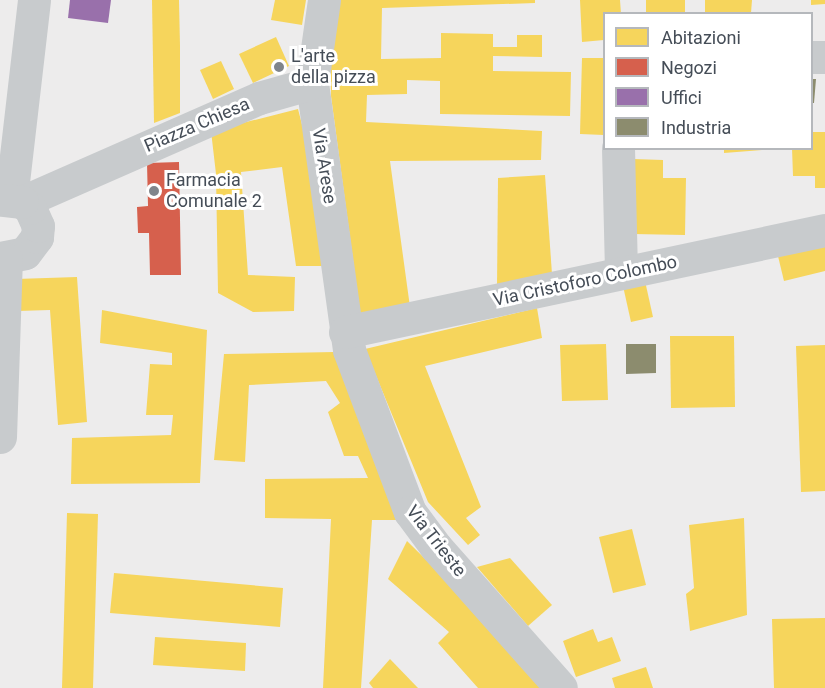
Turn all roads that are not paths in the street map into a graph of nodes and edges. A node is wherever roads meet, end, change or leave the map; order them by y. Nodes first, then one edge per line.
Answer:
1 (34, 0) edge
2 (324, 0) edge
3 (312, 83) junction
4 (618, 150) edge
5 (18, 207) edge
6 (825, 230) edge
7 (3, 258) edge
8 (621, 273) junction
9 (345, 332) junction
10 (0, 437) edge
11 (561, 688) edge

1 - 5 street
2 - 3 street, Via Arese
3 - 5 street, Piazza Chiesa
3 - 9 street, Via Arese
4 - 8 street
5 - 7 street
6 - 8 street, Via Cristoforo Colombo
7 - 10 street
8 - 9 street, Via Cristoforo Colombo
9 - 11 street, Via Trieste

